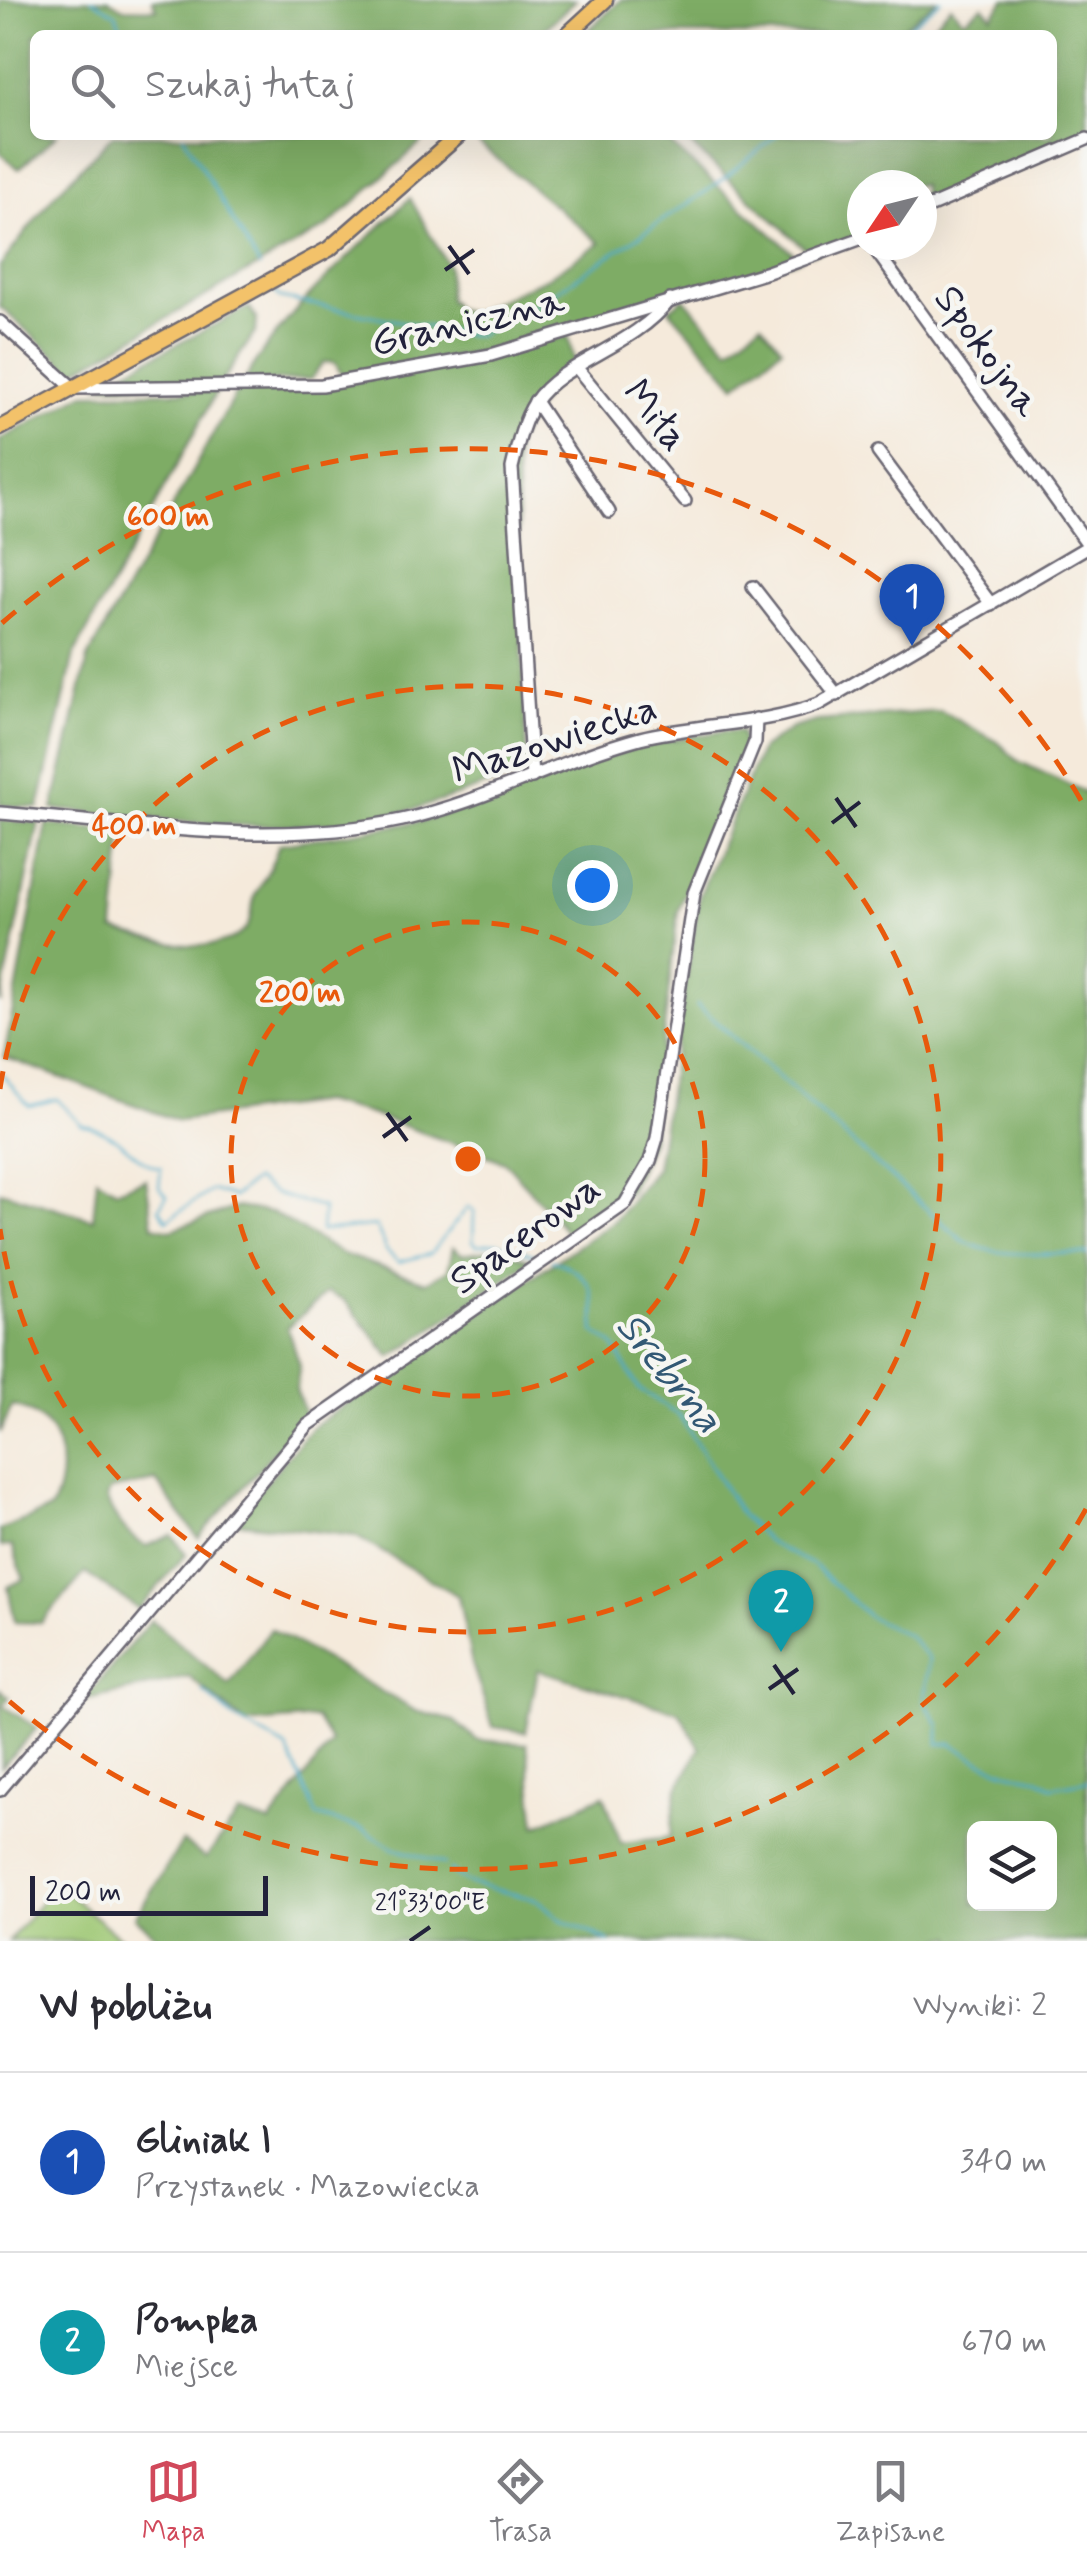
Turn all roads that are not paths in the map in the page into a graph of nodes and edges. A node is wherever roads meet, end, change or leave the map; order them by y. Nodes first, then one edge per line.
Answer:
1 (606, 0) edge
2 (573, 30) edge
3 (1087, 139) edge
4 (453, 140) edge
5 (937, 204) edge
6 (847, 243) edge
7 (883, 260) edge
8 (670, 300) junction
9 (0, 322) edge
10 (577, 368) junction
11 (73, 388) junction
12 (536, 401) junction
13 (0, 428) edge
14 (878, 452) dead end
15 (685, 501) dead end
16 (609, 512) dead end
17 (1087, 545) edge
18 (753, 587) dead end
19 (991, 604) junction
20 (837, 695) junction
21 (756, 720) junction
22 (532, 778) junction
23 (0, 813) edge
24 (0, 1790) edge

1 - 2 main road
3 - 5 street
4 - 11 main road
6 - 8 street, Graniczna
7 - 17 street, Spokojna
8 - 10 street
8 - 11 street, Graniczna
9 - 11 street
10 - 12 street
10 - 15 street, Miła
11 - 13 main road
12 - 16 street
12 - 22 street
14 - 19 street
17 - 19 street, Mazowiecka
18 - 20 street
19 - 20 street, Mazowiecka
20 - 21 street, Mazowiecka
21 - 22 street, Mazowiecka
21 - 24 street, Spacerowa
22 - 23 street, Mazowiecka

